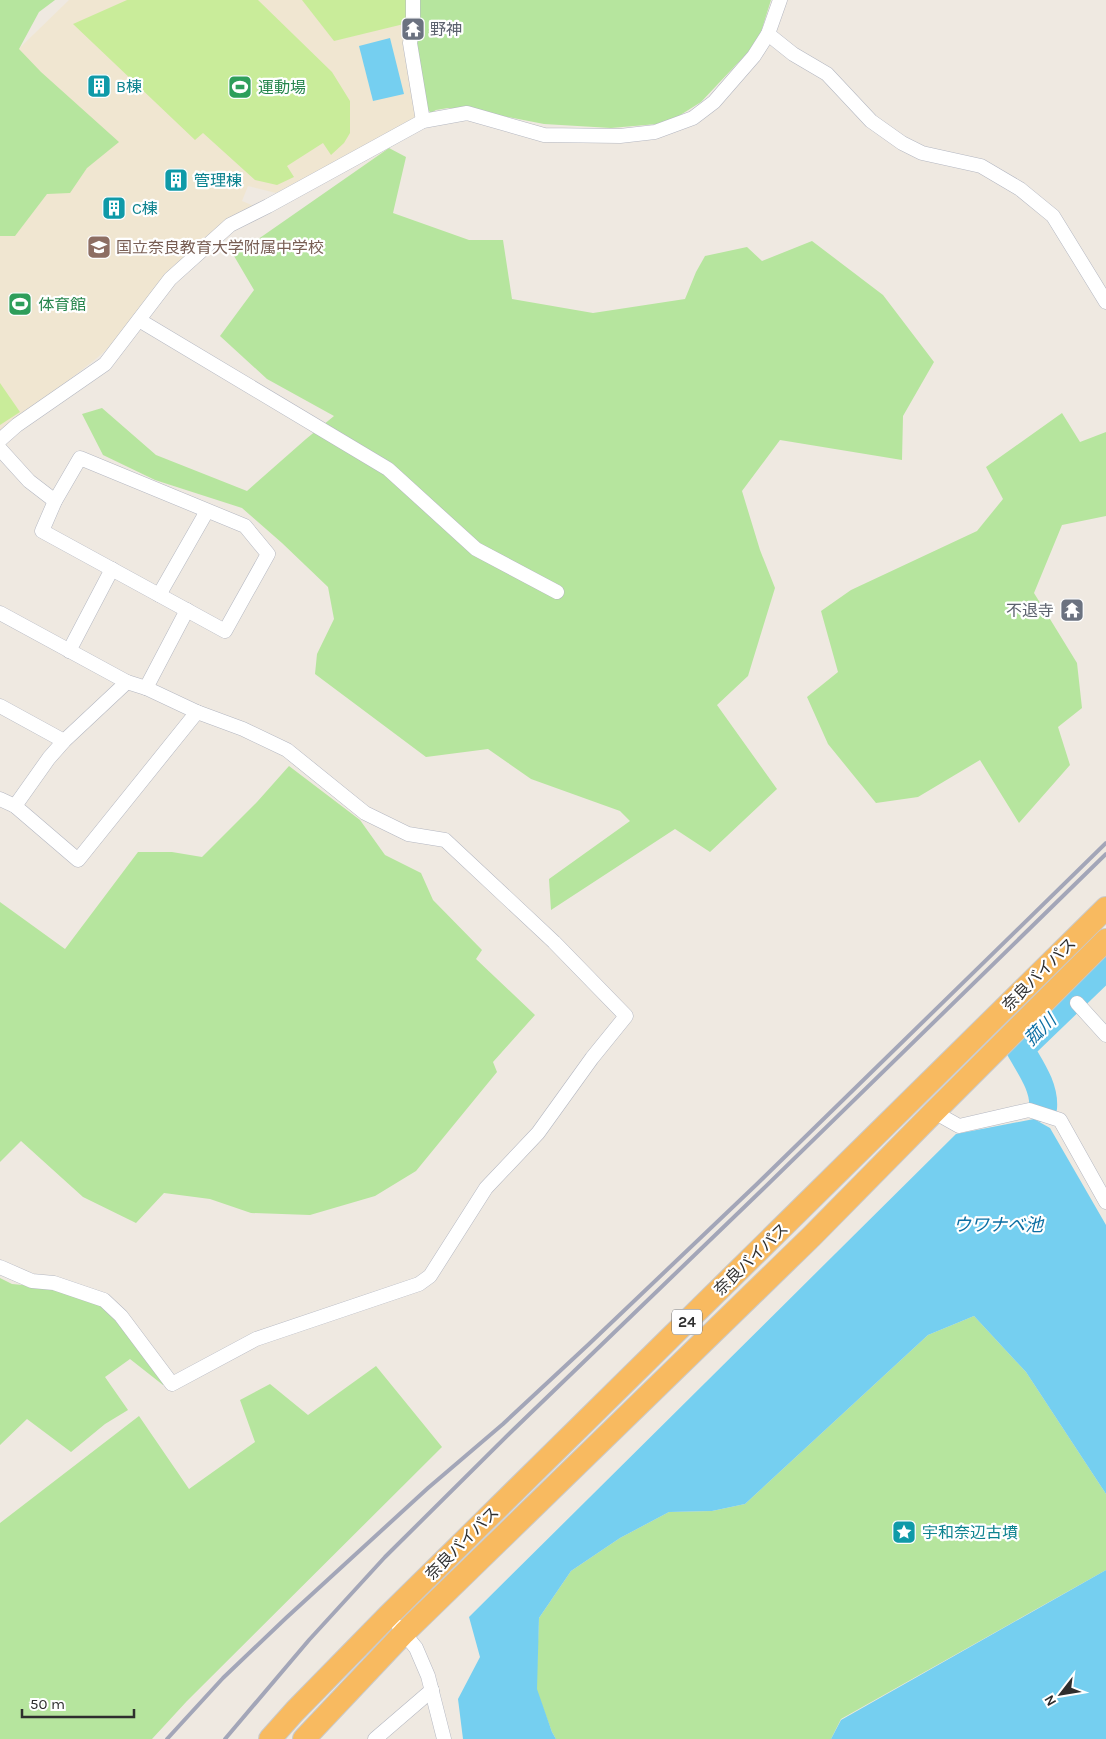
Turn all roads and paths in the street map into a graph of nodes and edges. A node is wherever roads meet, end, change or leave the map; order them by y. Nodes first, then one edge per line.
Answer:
1 (413, 0) edge
2 (780, 0) edge
3 (768, 34) junction
4 (423, 121) junction
5 (1106, 302) edge
6 (139, 320) junction
7 (0, 440) edge
8 (0, 449) edge
9 (55, 501) junction
10 (207, 511) junction
11 (112, 569) junction
12 (557, 592) dead end
13 (159, 595) junction
14 (188, 610) junction
15 (0, 613) edge
16 (69, 651) junction
17 (127, 682) junction
18 (146, 688) junction
19 (0, 706) edge
20 (197, 712) junction
21 (64, 741) junction
22 (0, 799) edge
23 (15, 806) junction
24 (1106, 908) edge
25 (1106, 940) edge
26 (1077, 1003) dead end
27 (1106, 1035) edge
28 (934, 1112) junction
29 (1106, 1202) edge
30 (0, 1266) edge
31 (389, 1615) junction
32 (404, 1633) junction
33 (432, 1690) junction
34 (270, 1739) edge
35 (304, 1739) edge
36 (375, 1739) edge
37 (444, 1739) edge

1 - 4 street
2 - 3 street
3 - 4 street
3 - 5 street
4 - 6 street
6 - 7 street
6 - 12 street
8 - 9 street
9 - 10 street
9 - 11 street
10 - 13 street
10 - 14 street
11 - 13 street
11 - 16 street
13 - 14 street
14 - 18 street
15 - 16 street
16 - 17 street
17 - 18 street
17 - 21 street
18 - 20 street
19 - 21 street
20 - 23 street
20 - 30 street
21 - 23 street
22 - 23 street
24 - 31 highway, 奈良バイパス / 24
25 - 28 highway, 奈良バイパス / 24
26 - 27 street
28 - 29 street
28 - 32 highway, 奈良バイパス / 24
31 - 32 street
31 - 34 highway, 奈良バイパス / 24
32 - 33 street
32 - 35 highway, 奈良バイパス / 24
33 - 36 street
33 - 37 street

